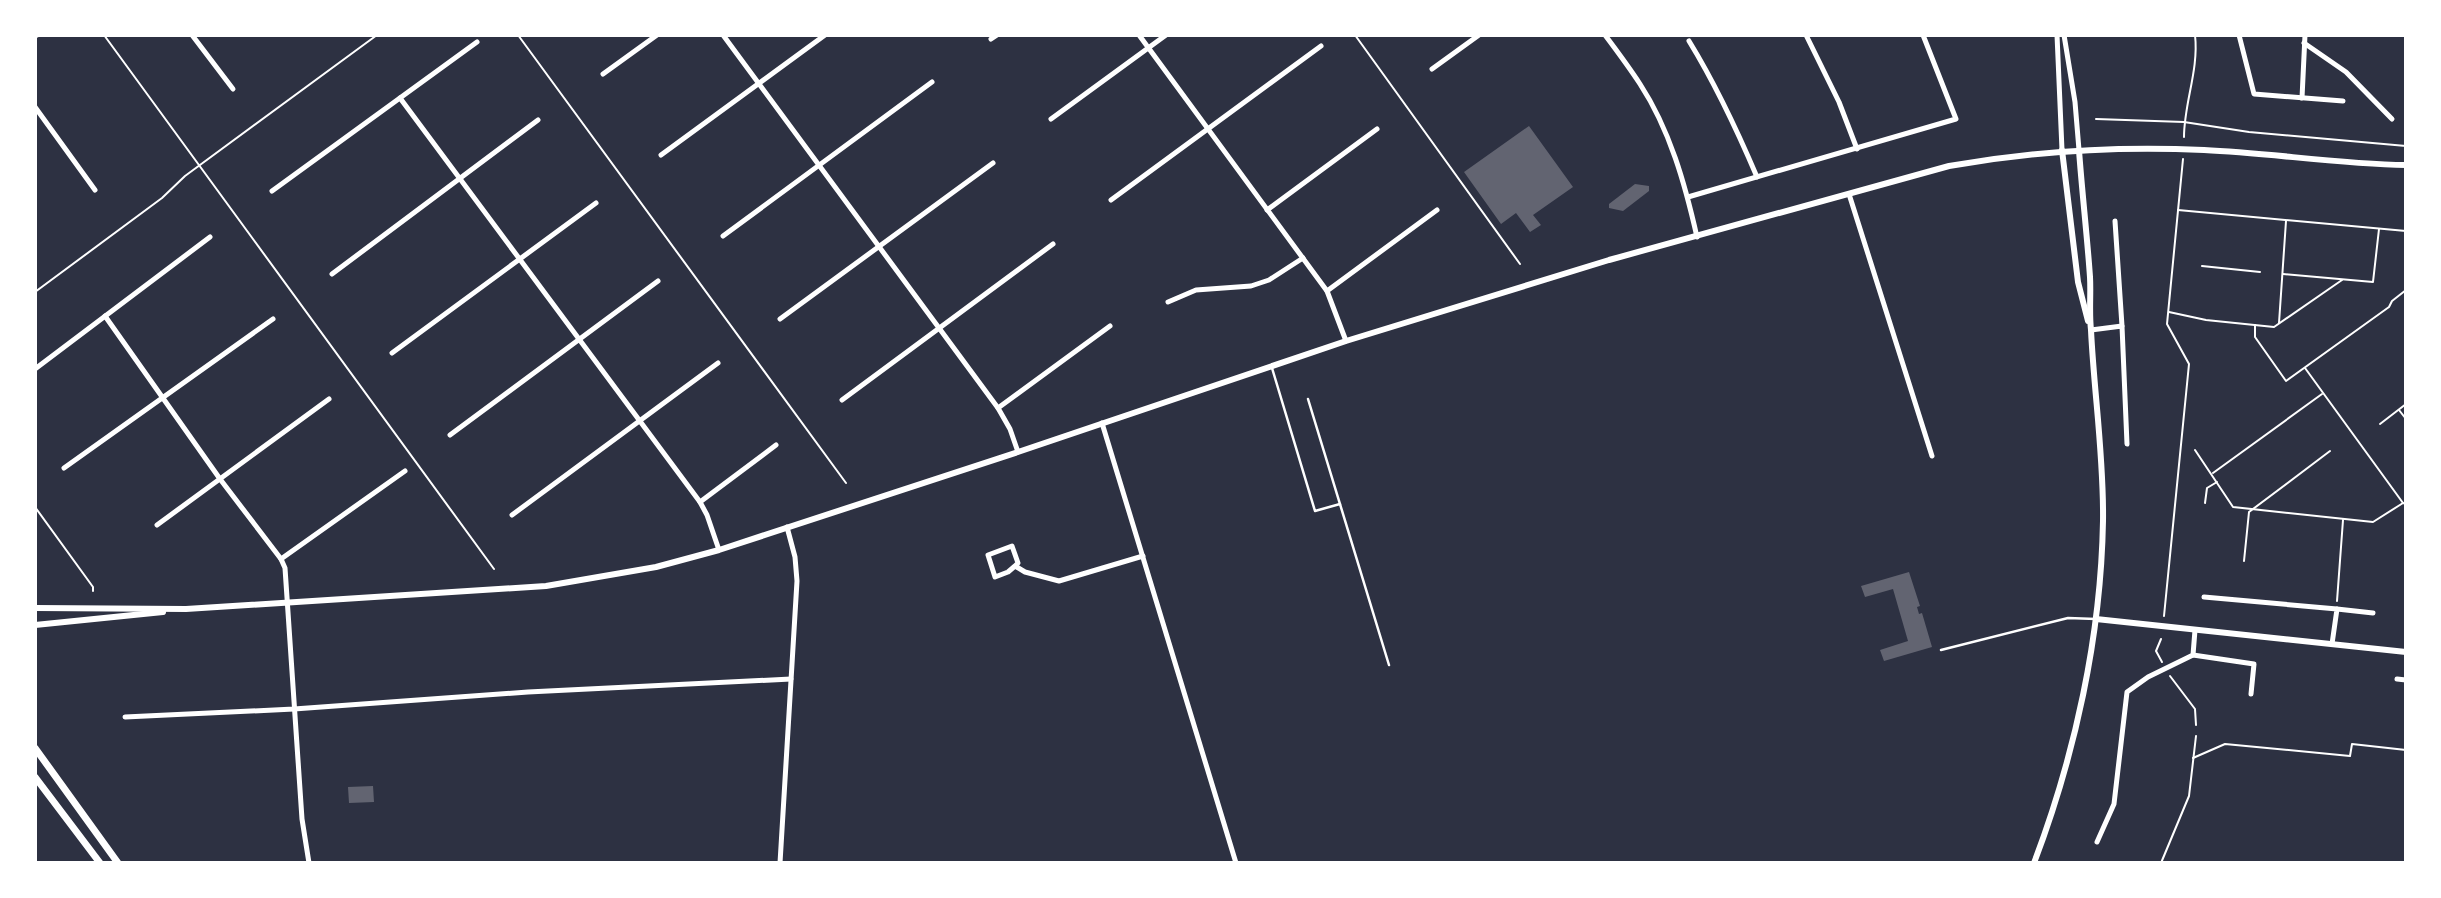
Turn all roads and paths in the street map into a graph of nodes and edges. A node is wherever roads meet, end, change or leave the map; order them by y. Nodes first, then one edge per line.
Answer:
1 (104, 35) edge
2 (192, 35) edge
3 (377, 35) edge
4 (518, 35) edge
5 (657, 35) edge
6 (723, 35) edge
7 (825, 35) edge
8 (1139, 35) edge
9 (1166, 35) edge
10 (1356, 35) edge
11 (1479, 35) edge
12 (1605, 35) edge
13 (1806, 35) edge
14 (1923, 35) edge
15 (2057, 35) edge
16 (2064, 35) edge
17 (2195, 35) edge
18 (2239, 35) edge
19 (2305, 35) edge
20 (1689, 41) dead end
21 (477, 42) dead end
22 (1321, 46) dead end
23 (2304, 47) junction
24 (1149, 48) junction
25 (1432, 69) dead end
26 (603, 74) dead end
27 (932, 82) dead end
28 (758, 84) junction
29 (233, 89) dead end
30 (400, 98) junction
31 (2302, 98) junction
32 (2343, 100) dead end
33 (35, 107) edge
34 (1051, 119) dead end
35 (2096, 119) dead end
36 (2392, 119) dead end
37 (538, 120) dead end
38 (2184, 122) junction
39 (1208, 129) junction
40 (1377, 129) dead end
41 (2184, 137) dead end
42 (2406, 146) edge
43 (1857, 149) junction
44 (2062, 150) junction
45 (2079, 150) junction
46 (661, 155) dead end
47 (2183, 159) dead end
48 (993, 163) dead end
49 (2406, 165) edge
50 (200, 166) junction
51 (818, 166) junction
52 (1757, 177) junction
53 (460, 178) junction
54 (95, 190) dead end
55 (272, 191) dead end
56 (1849, 194) junction
57 (1688, 197) junction
58 (1111, 200) dead end
59 (596, 203) dead end
60 (1267, 209) junction
61 (1437, 210) dead end
62 (2177, 210) junction
63 (2287, 220) junction
64 (2115, 221) dead end
65 (2379, 228) junction
66 (2406, 230) edge
67 (723, 236) dead end
68 (210, 237) dead end
69 (1697, 237) junction
70 (1053, 244) dead end
71 (878, 247) junction
72 (1303, 258) junction
73 (520, 259) junction
74 (1520, 264) dead end
75 (2202, 266) dead end
76 (2260, 272) dead end
77 (332, 274) dead end
78 (2283, 274) junction
79 (2342, 280) junction
80 (657, 281) dead end
81 (2406, 290) edge
82 (1327, 291) junction
83 (35, 292) edge
84 (1168, 302) dead end
85 (2168, 312) junction
86 (105, 316) junction
87 (273, 319) dead end
88 (780, 319) dead end
89 (2279, 324) junction
90 (2255, 325) junction
91 (1110, 326) dead end
92 (2122, 326) junction
93 (938, 330) junction
94 (2091, 330) junction
95 (579, 339) junction
96 (1346, 341) junction
97 (392, 353) dead end
98 (718, 363) dead end
99 (1271, 365) junction
100 (2304, 368) junction
101 (35, 369) edge
102 (2323, 394) junction
103 (164, 397) junction
104 (329, 399) dead end
105 (1308, 399) dead end
106 (842, 400) dead end
107 (2406, 404) edge
108 (998, 408) junction
109 (2399, 410) junction
110 (2406, 419) edge
111 (641, 421) junction
112 (1101, 422) junction
113 (2380, 424) dead end
114 (450, 435) dead end
115 (2127, 444) dead end
116 (776, 445) dead end
117 (2195, 450) dead end
118 (2330, 451) dead end
119 (1018, 452) junction
120 (1932, 456) dead end
121 (64, 468) dead end
122 (405, 471) dead end
123 (2212, 473) junction
124 (220, 479) junction
125 (2217, 482) junction
126 (846, 484) dead end
127 (699, 502) junction
128 (2206, 503) dead end
129 (2404, 503) edge
130 (1340, 504) junction
131 (35, 507) edge
132 (2253, 509) junction
133 (512, 515) dead end
134 (2343, 519) junction
135 (157, 525) dead end
136 (787, 527) junction
137 (719, 550) junction
138 (1143, 556) junction
139 (281, 559) junction
140 (2244, 561) dead end
141 (1014, 566) junction
142 (494, 569) dead end
143 (93, 591) dead end
144 (2204, 597) dead end
145 (287, 603) junction
146 (35, 608) edge
147 (186, 609) junction
148 (2337, 609) junction
149 (2373, 613) dead end
150 (2164, 616) dead end
151 (2096, 619) junction
152 (35, 625) edge
153 (2195, 630) junction
154 (2161, 639) dead end
155 (2332, 644) junction
156 (1941, 650) dead end
157 (2406, 652) edge
158 (2193, 655) junction
159 (2162, 662) dead end
160 (1389, 665) dead end
161 (2169, 673) dead end
162 (791, 679) junction
163 (2397, 679) dead end
164 (2406, 680) edge
165 (2251, 694) dead end
166 (294, 709) junction
167 (125, 717) dead end
168 (2196, 725) dead end
169 (2196, 736) dead end
170 (35, 748) edge
171 (2406, 750) edge
172 (2193, 758) junction
173 (35, 778) edge
174 (2097, 842) dead end
175 (100, 863) edge
176 (118, 863) edge
177 (309, 863) edge
178 (780, 863) edge
179 (1236, 863) edge
180 (2034, 863) edge
181 (2161, 863) edge

1 - 50 path
2 - 29 street
3 - 50 path
4 - 126 path
5 - 26 street
6 - 28 street
7 - 28 street
8 - 24 street
9 - 24 street
10 - 74 path
11 - 25 street
12 - 57 street
13 - 43 street
14 - 43 street
15 - 44 street
16 - 45 street
17 - 38 path
18 - 31 street
19 - 23 street
20 - 52 street
21 - 30 street
22 - 39 street
23 - 31 street
23 - 36 street
24 - 34 street
24 - 39 street
27 - 51 street
28 - 46 street
28 - 51 street
30 - 53 street
30 - 55 street
31 - 32 street
33 - 54 street
35 - 38 path
37 - 53 street
38 - 41 path
38 - 42 path
39 - 58 street
39 - 60 street
40 - 60 street
43 - 52 street
44 - 45 street
44 - 56 street
44 - 94 street
45 - 49 street
45 - 94 street
47 - 62 path
48 - 71 street
50 - 83 path
50 - 142 path
51 - 67 street
51 - 71 street
52 - 57 street
53 - 73 street
53 - 77 street
56 - 69 street
56 - 120 street
57 - 69 street
59 - 73 street
60 - 72 street
61 - 82 street
62 - 63 path
62 - 85 path
63 - 65 path
63 - 78 path
64 - 92 street
65 - 66 path
65 - 79 path
68 - 86 street
69 - 96 street
70 - 93 street
71 - 88 street
71 - 93 street
72 - 82 street
72 - 84 street
73 - 95 street
73 - 97 street
75 - 76 path
78 - 79 path
78 - 89 path
79 - 89 path
80 - 95 street
81 - 100 path
82 - 96 street
85 - 90 path
85 - 150 path
86 - 101 street
86 - 103 street
87 - 103 street
89 - 90 path
90 - 100 path
91 - 108 street
92 - 94 street
92 - 115 street
93 - 106 street
93 - 108 street
94 - 151 street
95 - 111 street
95 - 114 street
96 - 99 street
98 - 111 street
99 - 112 street
99 - 130 lane
100 - 102 path
102 - 123 path
102 - 129 path
103 - 121 street
103 - 124 street
104 - 124 street
105 - 130 lane
107 - 109 path
108 - 119 street
109 - 110 path
109 - 113 path
111 - 127 street
111 - 133 street
112 - 119 street
112 - 138 street
116 - 127 street
117 - 123 path
118 - 132 path
119 - 136 street
122 - 139 street
123 - 125 path
124 - 135 street
124 - 139 street
125 - 128 path
125 - 132 path
127 - 137 street
129 - 134 path
130 - 160 lane
131 - 143 path
132 - 134 path
132 - 140 path
134 - 148 path
136 - 137 street
136 - 162 street
137 - 145 street
138 - 141 street
138 - 179 street
139 - 145 street
141 - 141 street
144 - 148 street
145 - 147 street
145 - 166 street
146 - 147 street
147 - 152 street
148 - 149 street
148 - 155 street
151 - 153 street
151 - 156 lane
151 - 180 street
153 - 155 street
153 - 158 street
154 - 159 path
155 - 157 street
158 - 165 street
158 - 174 street
161 - 168 path
162 - 166 street
162 - 178 street
163 - 164 street
166 - 167 street
166 - 177 street
169 - 172 path
170 - 176 main road
171 - 172 path
172 - 181 path
173 - 175 main road

